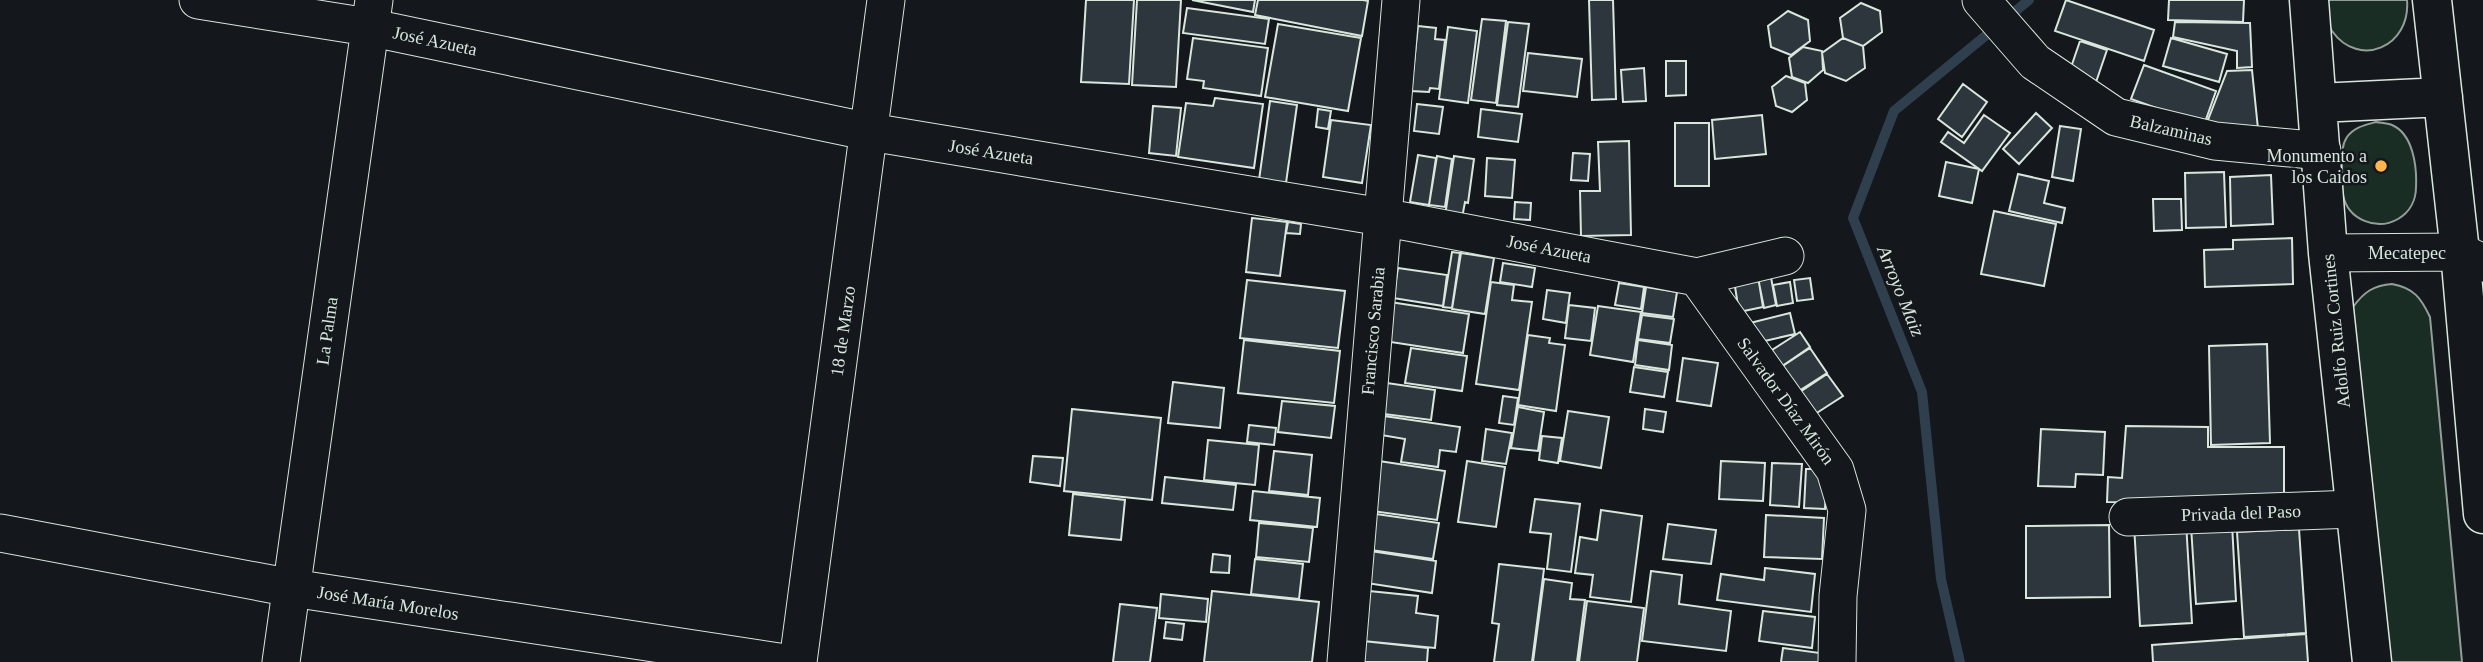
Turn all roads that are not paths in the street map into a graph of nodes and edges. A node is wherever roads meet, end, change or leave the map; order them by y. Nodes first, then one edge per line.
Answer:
1 (198, 0) edge
2 (886, 0) edge
3 (1401, 0) edge
4 (1981, 0) edge
5 (2309, 0) edge
6 (2432, 0) edge
7 (371, 13) edge
8 (2443, 97) junction
9 (2318, 103) junction
10 (870, 132) junction
11 (2322, 151) junction
12 (1382, 218) junction
13 (2328, 253) junction
14 (1785, 256) dead end
15 (2472, 257) edge
16 (1697, 277) junction
17 (2354, 509) junction
18 (2483, 514) edge
19 (2128, 517) dead end
20 (0, 533) edge
21 (292, 588) junction
22 (281, 662) edge
23 (779, 662) edge
24 (798, 662) edge
25 (1346, 662) edge
26 (1837, 662) edge
27 (2372, 662) edge

1 - 7 street, José Azueta
2 - 10 street, 18 de Marzo
3 - 12 street, Francisco Sarabia
4 - 11 street, Balzaminas
5 - 9 main road, Adolfo Ruiz Cortines
6 - 8 main road
7 - 10 street, José Azueta
7 - 21 street, La Palma
8 - 9 main road
8 - 15 main road
9 - 11 main road, Adolfo Ruiz Cortines
10 - 12 street, José Azueta
10 - 24 street, 18 de Marzo
11 - 13 main road, Adolfo Ruiz Cortines
12 - 16 street, José Azueta
12 - 25 street, Francisco Sarabia
13 - 15 street, Mecatepec
13 - 17 main road, Adolfo Ruiz Cortines
14 - 16 street, José Azueta
15 - 18 main road
16 - 26 street, Salvador Díaz Mirón
17 - 19 street, Privada del Paso
17 - 27 main road, Adolfo Ruiz Cortines
20 - 21 street, José María Morelos
21 - 22 street, La Palma
21 - 23 street, José María Morelos

